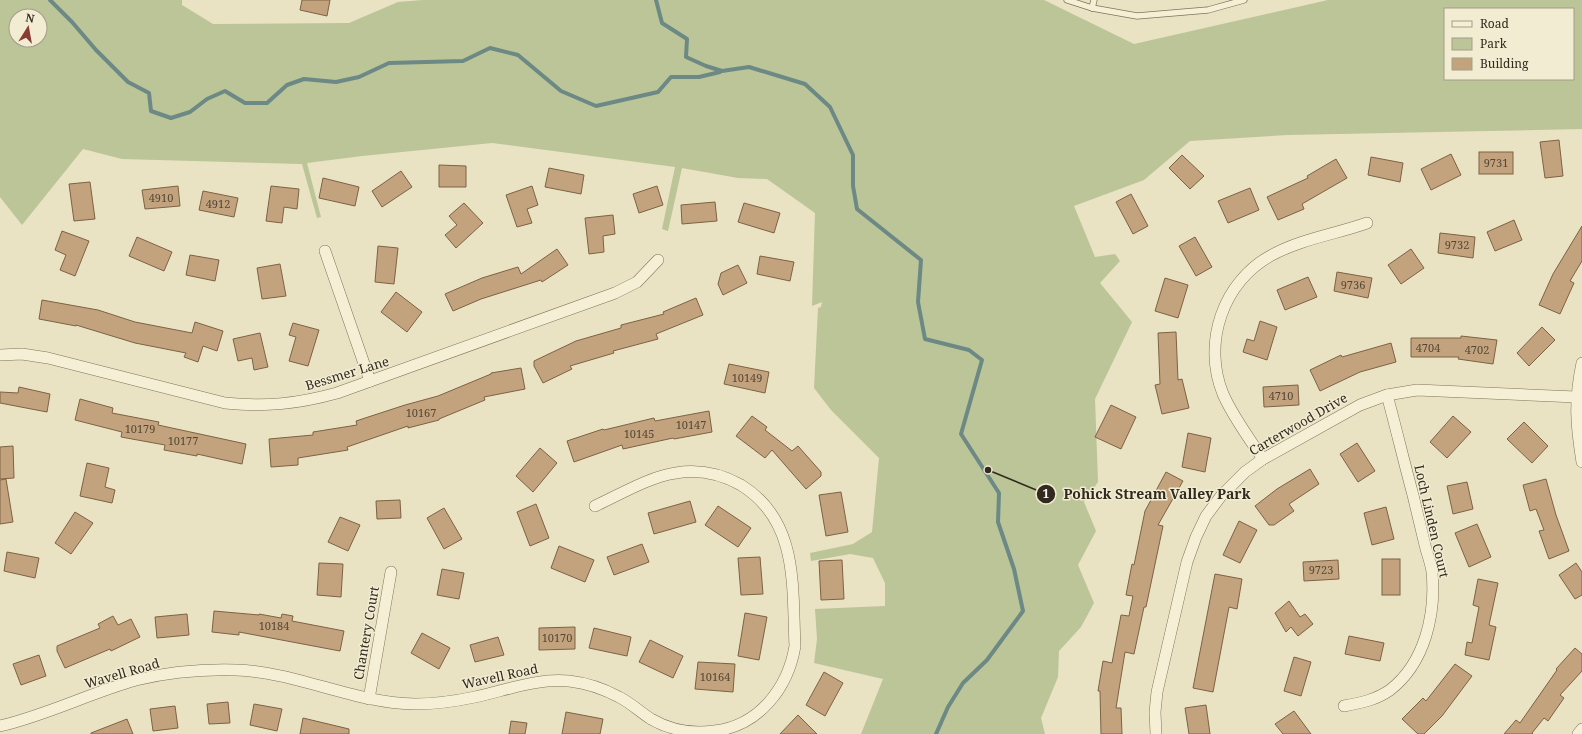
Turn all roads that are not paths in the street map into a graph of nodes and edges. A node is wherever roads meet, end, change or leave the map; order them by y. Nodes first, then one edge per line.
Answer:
1 (1067, 0) edge
2 (1094, 0) edge
3 (1244, 0) edge
4 (1092, 8) junction
5 (1367, 223) dead end
6 (325, 251) dead end
7 (658, 260) dead end
8 (0, 355) edge
9 (1582, 363) edge
10 (370, 381) junction
11 (1387, 395) junction
12 (1576, 397) junction
13 (1263, 458) junction
14 (1582, 462) edge
15 (595, 506) dead end
16 (390, 572) dead end
17 (369, 699) junction
18 (1344, 706) dead end
19 (0, 726) edge
20 (1582, 729) edge
21 (1156, 734) edge
22 (1578, 734) edge

1 - 4 lane
2 - 4 lane
3 - 4 lane
5 - 13 street
6 - 10 street
7 - 10 street, Bessmer Lane
8 - 10 street, Bessmer Lane
9 - 12 street
11 - 12 street, Carterwood Drive
11 - 13 street, Carterwood Drive
11 - 18 street, Loch Linden Court
12 - 14 street
13 - 21 street, Carterwood Drive
15 - 17 street, Wavell Road
16 - 17 street, Chantery Court
17 - 19 street, Wavell Road
20 - 22 street

